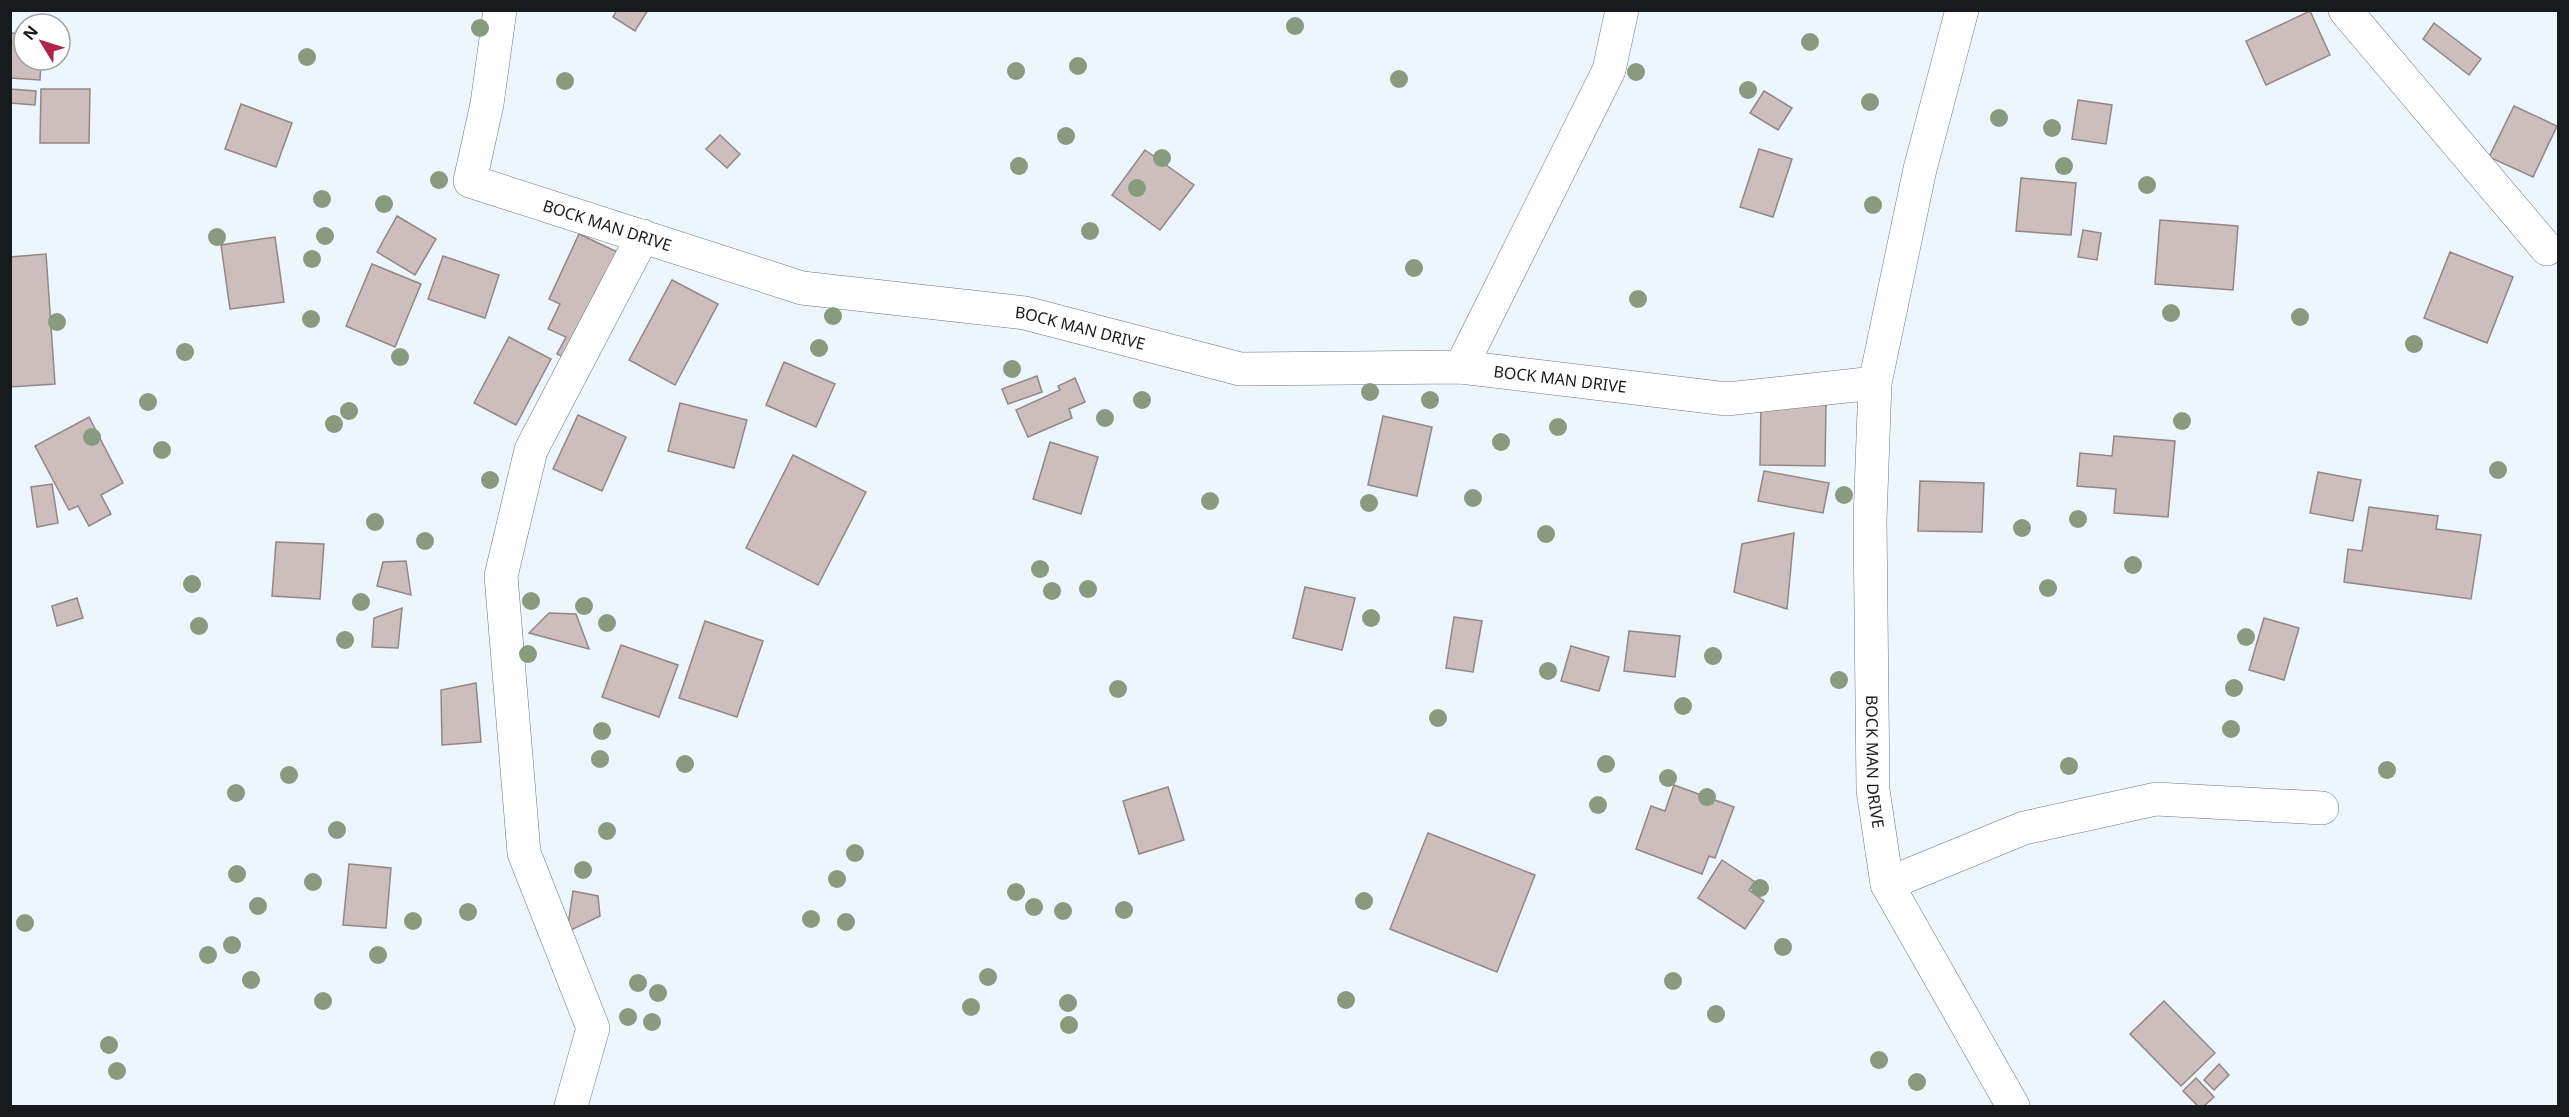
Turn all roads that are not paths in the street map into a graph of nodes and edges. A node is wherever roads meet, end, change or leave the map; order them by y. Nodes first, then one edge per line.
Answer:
1 (500, 10) edge
2 (1622, 10) edge
3 (1962, 10) edge
4 (2345, 10) edge
5 (643, 236) junction
6 (2547, 249) dead end
7 (1461, 367) junction
8 (1875, 383) junction
9 (2322, 808) dead end
10 (1887, 884) junction
11 (571, 1107) edge
12 (2013, 1107) edge

1 - 5 street, BOCK MAN DRIVE
2 - 7 street
3 - 8 street, BOCK MAN DRIVE
4 - 6 street
5 - 7 street, BOCK MAN DRIVE
5 - 11 street
7 - 8 street, BOCK MAN DRIVE
8 - 10 street, BOCK MAN DRIVE
9 - 10 street
10 - 12 street, BOCK MAN DRIVE

